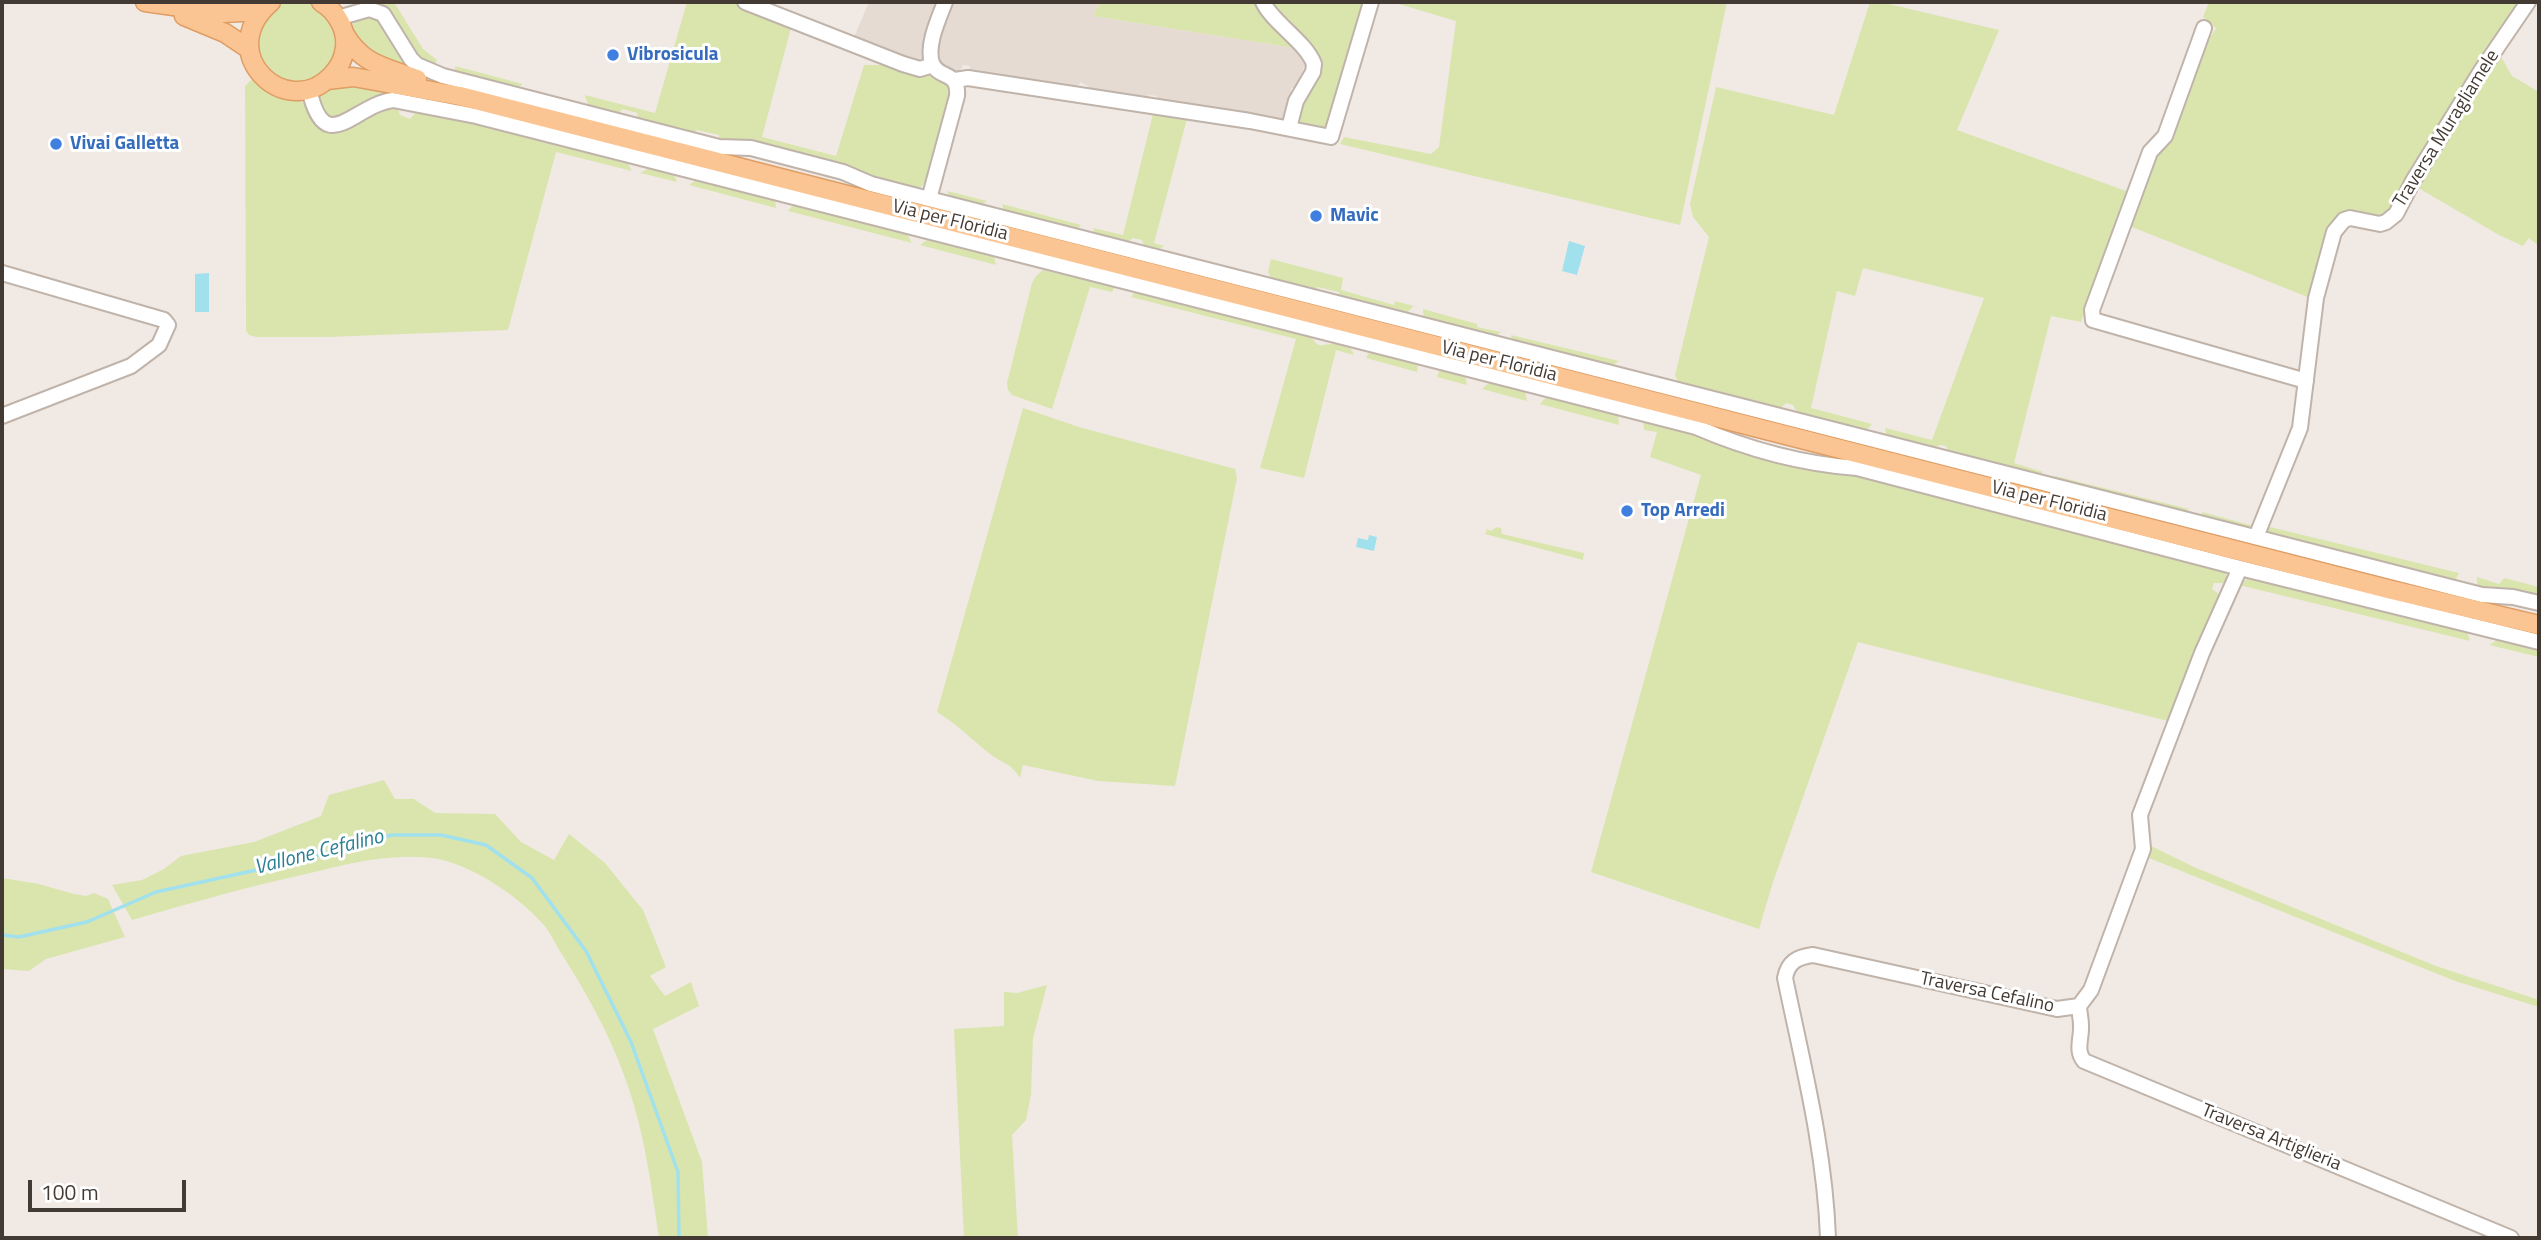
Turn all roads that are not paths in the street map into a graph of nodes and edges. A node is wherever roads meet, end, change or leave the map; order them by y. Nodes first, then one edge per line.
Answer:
1 (147, 2) edge
2 (227, 2) edge
3 (321, 2) edge
4 (745, 2) edge
5 (944, 2) edge
6 (1263, 2) edge
7 (1371, 2) edge
8 (2528, 2) edge
9 (259, 5) edge
10 (341, 26) junction
11 (2204, 28) dead end
12 (249, 49) junction
13 (933, 65) junction
14 (327, 80) junction
15 (955, 80) junction
16 (309, 89) junction
17 (460, 96) junction
18 (1289, 128) junction
19 (929, 200) junction
20 (2, 273) edge
21 (2306, 381) junction
22 (2, 416) edge
23 (2256, 537) junction
24 (2240, 568) junction
25 (2539, 603) edge
26 (2539, 625) edge
27 (2539, 642) edge
28 (2078, 1006) junction
29 (1828, 1238) edge
30 (2511, 1238) edge

1 - 9 main road
1 - 12 main road
2 - 9 street
3 - 10 main road
4 - 13 street
5 - 13 street
6 - 18 street
7 - 18 street
8 - 21 street, Traversa Muragliamele
9 - 12 main road
10 - 14 main road
10 - 17 main road
10 - 19 street
11 - 21 street
12 - 16 main road
13 - 15 street
14 - 16 main road
14 - 17 main road
15 - 18 street
15 - 19 street
16 - 24 street
17 - 26 main road, Via per Floridia
19 - 23 street
20 - 22 street
21 - 23 street, Traversa Muragliamele
23 - 25 street
24 - 27 street
24 - 28 street, Traversa Cefalino
28 - 29 street, Traversa Cefalino
28 - 30 street, Traversa Artiglieria

